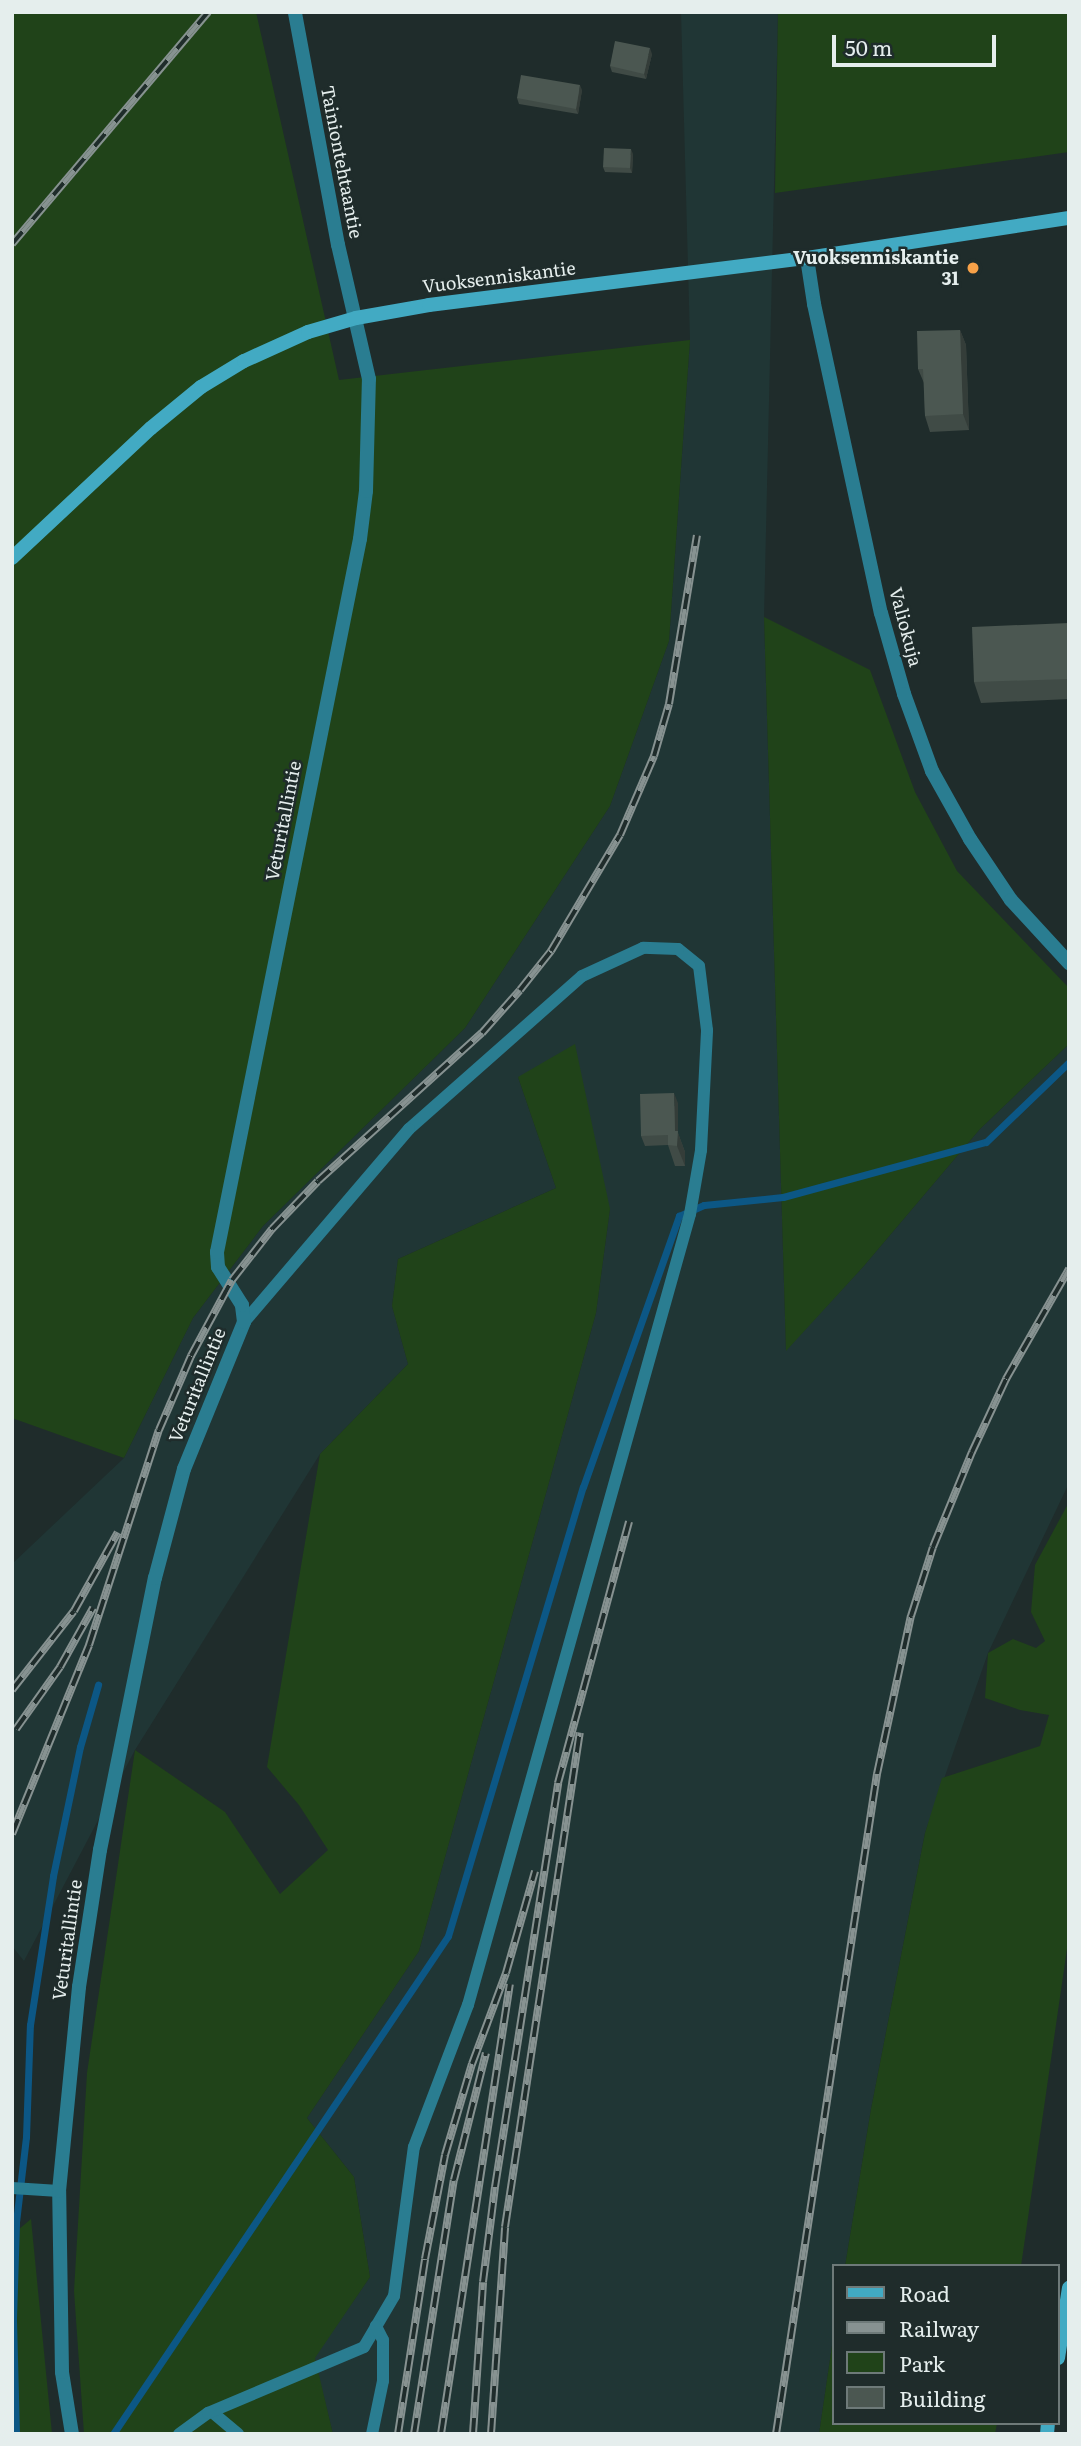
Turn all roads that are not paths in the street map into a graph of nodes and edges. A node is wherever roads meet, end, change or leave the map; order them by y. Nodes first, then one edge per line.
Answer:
1 (295, 12) edge
2 (1069, 218) edge
3 (807, 258) junction
4 (356, 318) junction
5 (12, 558) edge
6 (1069, 963) edge
7 (244, 1322) junction
8 (12, 2188) edge
9 (59, 2191) junction
10 (1069, 2288) edge
11 (376, 2326) junction
12 (1060, 2345) edge
13 (212, 2412) junction
14 (72, 2434) edge
15 (179, 2434) edge
16 (238, 2434) edge
17 (372, 2434) edge

1 - 4 street, Tainiontehtaantie
2 - 3 street, Vuoksenniskantie
3 - 4 street, Vuoksenniskantie
3 - 6 street, Valiokuja
4 - 5 street, Vuoksenniskantie
4 - 7 street, Veturitallintie
7 - 9 street, Veturitallintie
7 - 11 lane
8 - 9 lane
9 - 14 street, Veturitallintie
10 - 12 street
11 - 13 lane
11 - 17 lane
13 - 15 lane
13 - 16 lane

